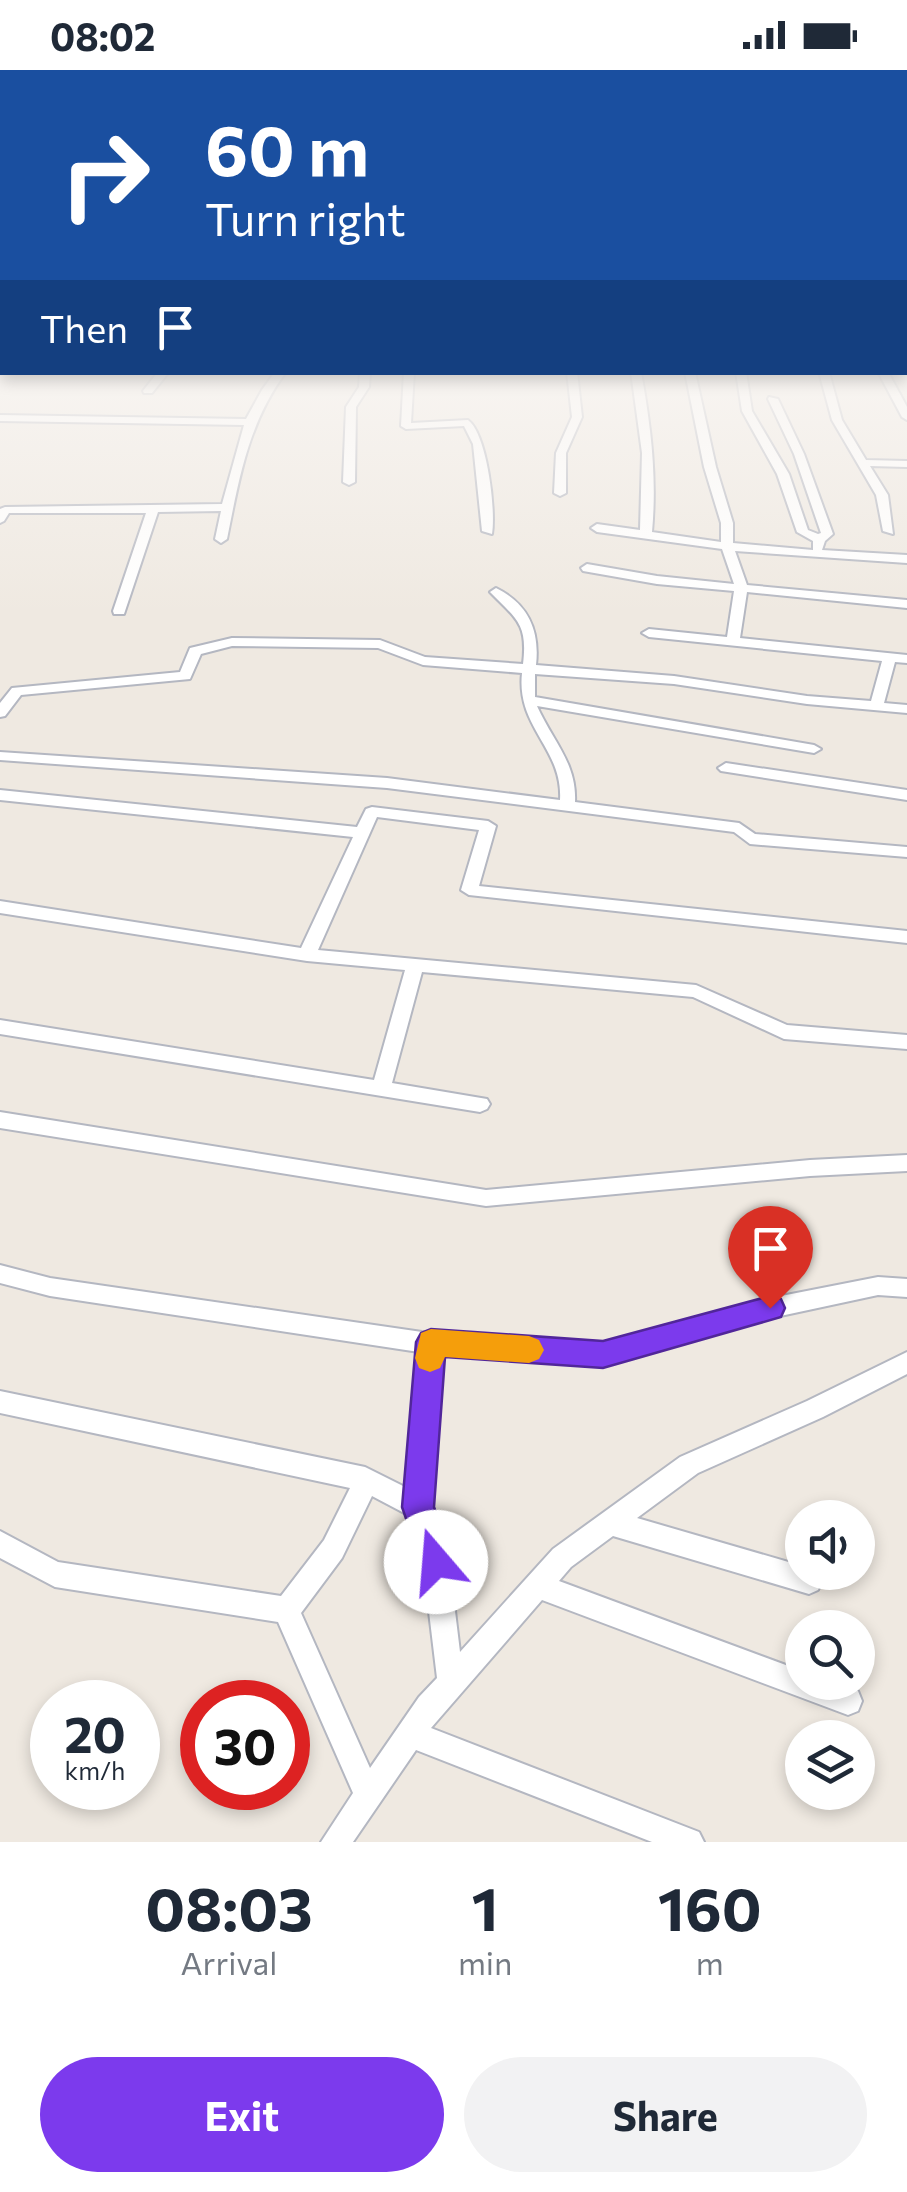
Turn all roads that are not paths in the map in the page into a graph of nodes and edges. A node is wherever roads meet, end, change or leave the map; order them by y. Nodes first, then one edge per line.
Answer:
1 (242, 449) edge
2 (350, 449) edge
3 (479, 449) edge
4 (563, 449) edge
5 (649, 449) edge
6 (706, 449) edge
7 (769, 449) edge
8 (796, 449) edge
9 (853, 449) edge
10 (862, 464) junction
11 (907, 464) edge
12 (349, 482) dead end
13 (560, 493) dead end
14 (228, 507) junction
15 (152, 509) junction
16 (0, 518) edge
17 (597, 528) dead end
18 (488, 531) dead end
19 (889, 531) dead end
20 (646, 534) junction
21 (221, 540) dead end
22 (727, 546) junction
23 (818, 546) junction
24 (907, 559) edge
25 (587, 568) dead end
26 (741, 587) junction
27 (496, 592) dead end
28 (907, 604) edge
29 (119, 611) dead end
30 (648, 633) dead end
31 (733, 641) junction
32 (902, 656) edge
33 (527, 668) junction
34 (530, 700) junction
35 (877, 704) junction
36 (907, 708) edge
37 (0, 713) edge
38 (814, 749) dead end
39 (0, 756) edge
40 (726, 768) dead end
41 (0, 794) edge
42 (907, 795) edge
43 (568, 807) junction
44 (362, 833) junction
45 (907, 852) edge
46 (0, 908) edge
47 (907, 937) edge
48 (307, 955) junction
49 (416, 965) junction
50 (0, 1027) edge
51 (907, 1042) edge
52 (381, 1088) junction
53 (480, 1104) dead end
54 (0, 1120) edge
55 (907, 1163) edge
56 (0, 1274) edge
57 (907, 1288) edge
58 (431, 1342) junction
59 (907, 1362) edge
60 (0, 1402) edge
61 (365, 1479) junction
62 (418, 1507) junction
63 (610, 1524) junction
64 (0, 1544) edge
65 (785, 1574) edge
66 (538, 1586) junction
67 (286, 1610) junction
68 (451, 1683) junction
69 (848, 1701) dead end
70 (411, 1734) junction
71 (368, 1795) junction
72 (336, 1842) edge
73 (689, 1842) edge

1 - 14 street
2 - 12 street
3 - 18 street
4 - 13 street
5 - 20 street
6 - 22 street
7 - 23 street
8 - 23 street
9 - 10 street
10 - 11 street
10 - 19 street
14 - 15 street
14 - 21 street
15 - 16 street
15 - 29 street
17 - 20 street
20 - 22 street
22 - 23 street
22 - 26 street
23 - 24 street
25 - 26 street
26 - 28 street
26 - 31 street
27 - 33 street
30 - 31 street
31 - 32 street
32 - 35 street
33 - 34 street
33 - 35 street
33 - 37 street
34 - 38 street
34 - 43 street
35 - 36 street
39 - 43 street
40 - 42 street
41 - 44 street
43 - 45 street
44 - 47 street
44 - 48 street
46 - 48 street
48 - 49 street
49 - 51 street
49 - 52 street
50 - 52 street
52 - 53 street
54 - 55 street
56 - 58 street
57 - 58 street
58 - 62 street
59 - 63 street
60 - 61 street
61 - 62 street
61 - 67 street
62 - 68 street
63 - 65 street
63 - 66 street
64 - 67 street
66 - 68 street
66 - 69 street
67 - 71 street
68 - 70 street
70 - 71 street
70 - 73 street
71 - 72 street

